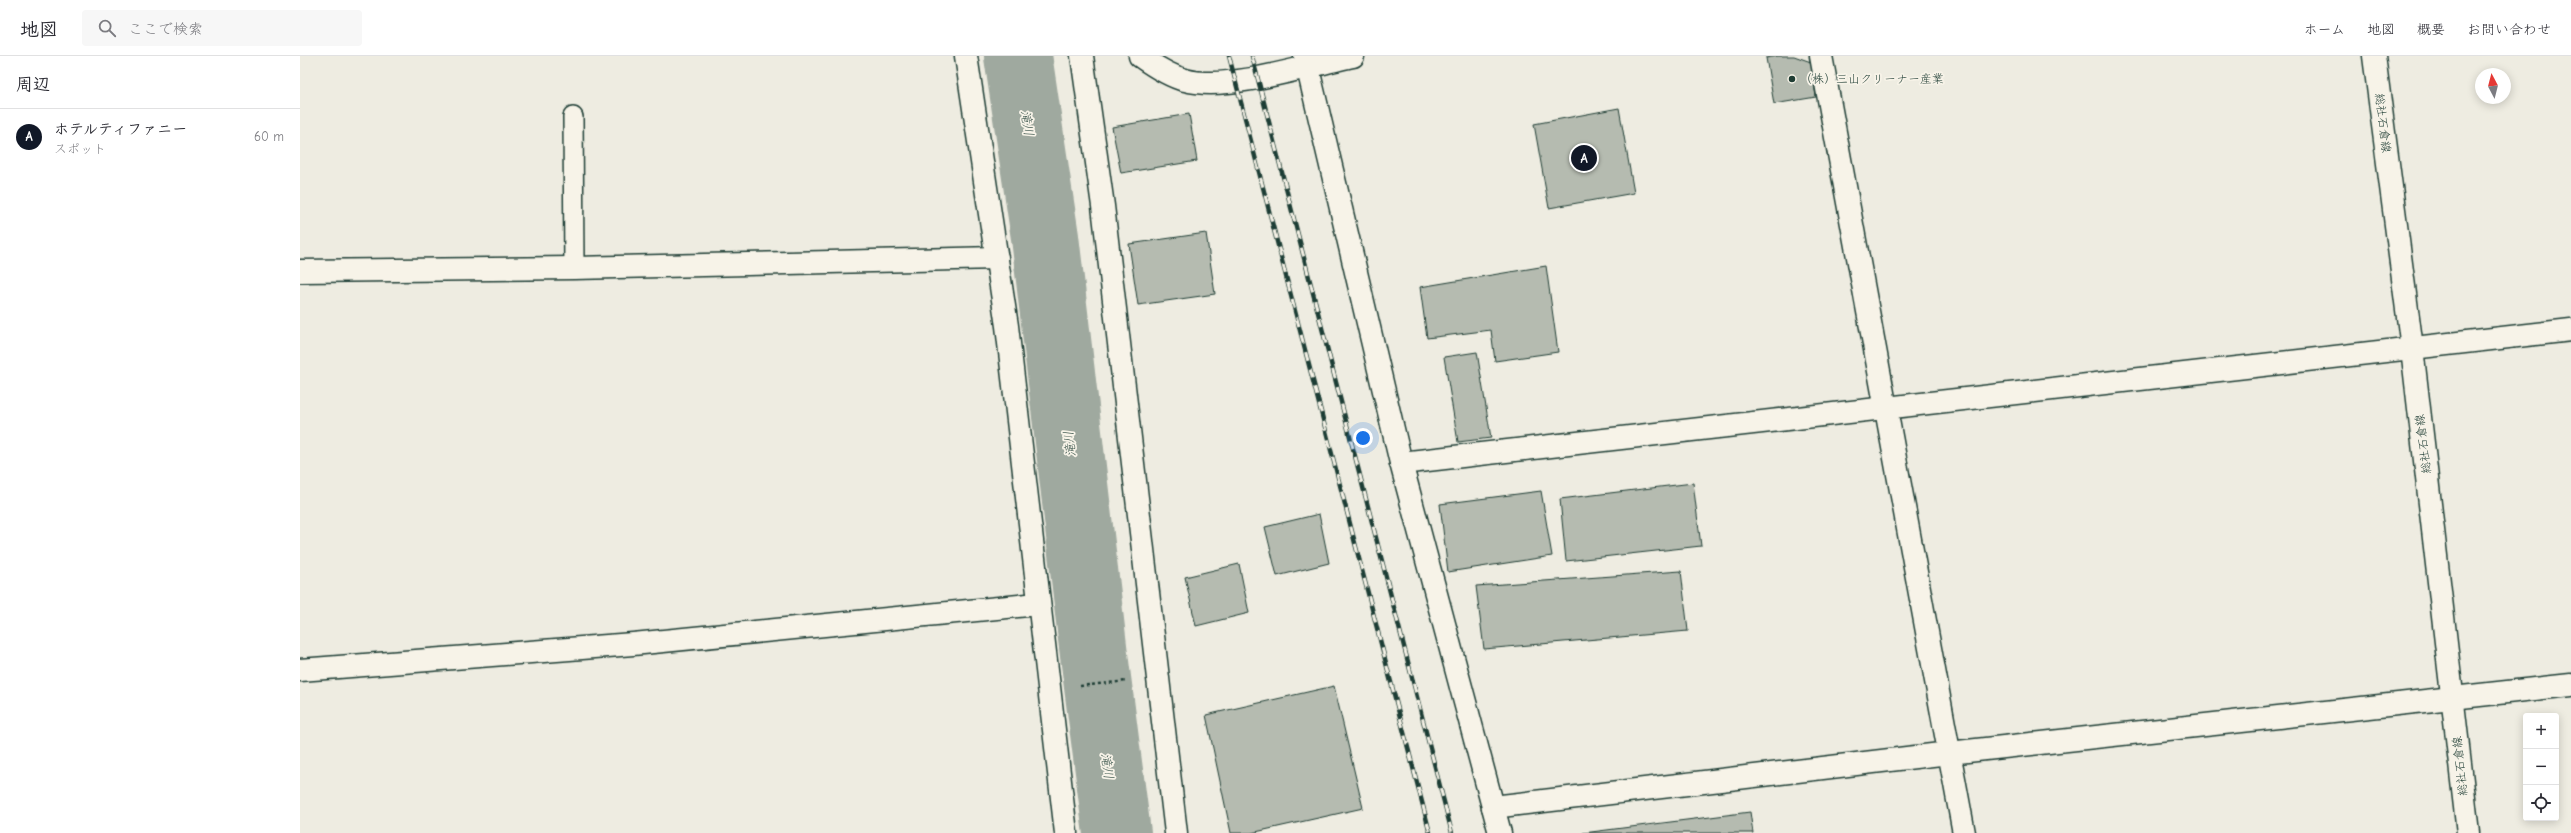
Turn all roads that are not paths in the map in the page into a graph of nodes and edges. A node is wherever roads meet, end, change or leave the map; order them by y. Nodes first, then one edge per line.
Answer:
1 (966, 56) edge
2 (1082, 56) edge
3 (1140, 56) edge
4 (1354, 56) edge
5 (1821, 56) edge
6 (2374, 56) edge
7 (1306, 61) edge
8 (574, 117) dead end
9 (997, 258) junction
10 (574, 268) junction
11 (300, 271) edge
12 (2571, 330) edge
13 (2412, 348) junction
14 (1885, 407) junction
15 (1401, 463) junction
16 (1038, 604) junction
17 (300, 670) edge
18 (2571, 685) edge
19 (2452, 698) junction
20 (1950, 753) junction
21 (1493, 806) junction
22 (1066, 833) edge
23 (1176, 833) edge
24 (1500, 833) edge
25 (1964, 833) edge
26 (2468, 833) edge

1 - 9 street
2 - 23 street
3 - 7 street
4 - 7 street
5 - 14 street
6 - 13 street, 総社石倉線
7 - 15 street
8 - 10 lane
9 - 10 street
9 - 16 street
10 - 11 street
12 - 13 street
13 - 14 street
13 - 19 street, 総社石倉線
14 - 15 street
14 - 20 street
15 - 21 street
16 - 17 street
16 - 22 street
18 - 19 street
19 - 20 street
19 - 26 street, 総社石倉線
20 - 21 street
20 - 25 street
21 - 24 street

